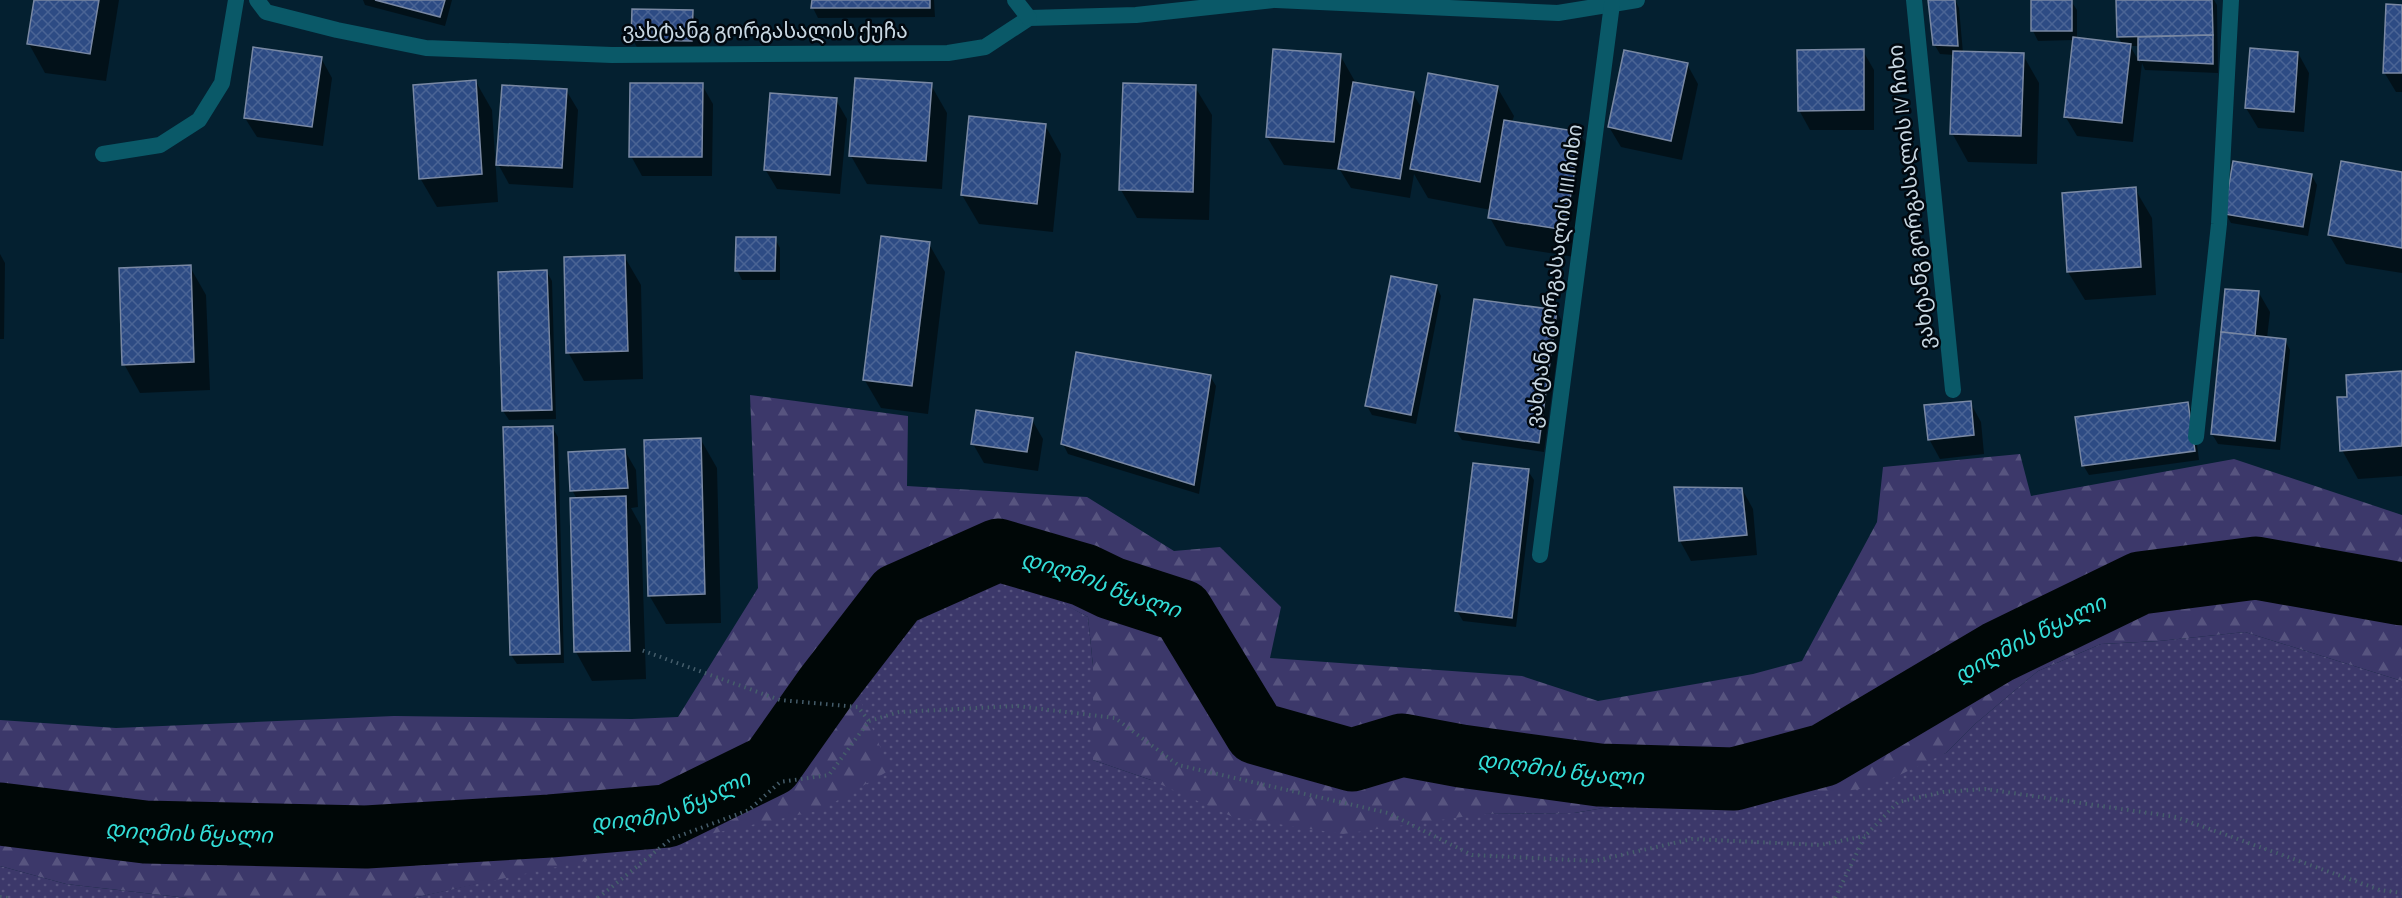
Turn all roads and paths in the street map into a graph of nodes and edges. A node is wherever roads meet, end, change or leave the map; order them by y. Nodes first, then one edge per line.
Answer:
1 (236, 0) edge
2 (257, 0) edge
3 (1015, 0) edge
4 (1275, 0) edge
5 (1637, 0) edge
6 (1914, 0) edge
7 (2231, 0) edge
8 (1612, 4) junction
9 (1029, 18) junction
10 (103, 154) dead end
11 (1953, 390) dead end
12 (2196, 437) dead end
13 (1540, 555) dead end
14 (641, 650) dead end
15 (869, 721) junction
16 (1865, 836) junction
17 (2402, 893) edge
18 (0, 897) edge
19 (8, 898) edge
20 (598, 898) edge
21 (1835, 898) edge

1 - 10 street
2 - 9 street, ვახტანგ გორგასალის ქუჩა
3 - 9 street
4 - 8 street
4 - 9 street
5 - 8 street
6 - 11 street, ვახტანგ გორგასალის IV ჩიხი
7 - 12 street
8 - 13 street, ვახტანგ გორგასალის III ჩიხი
14 - 15 path
15 - 16 path
15 - 20 path
16 - 17 path
16 - 21 path
18 - 19 path

